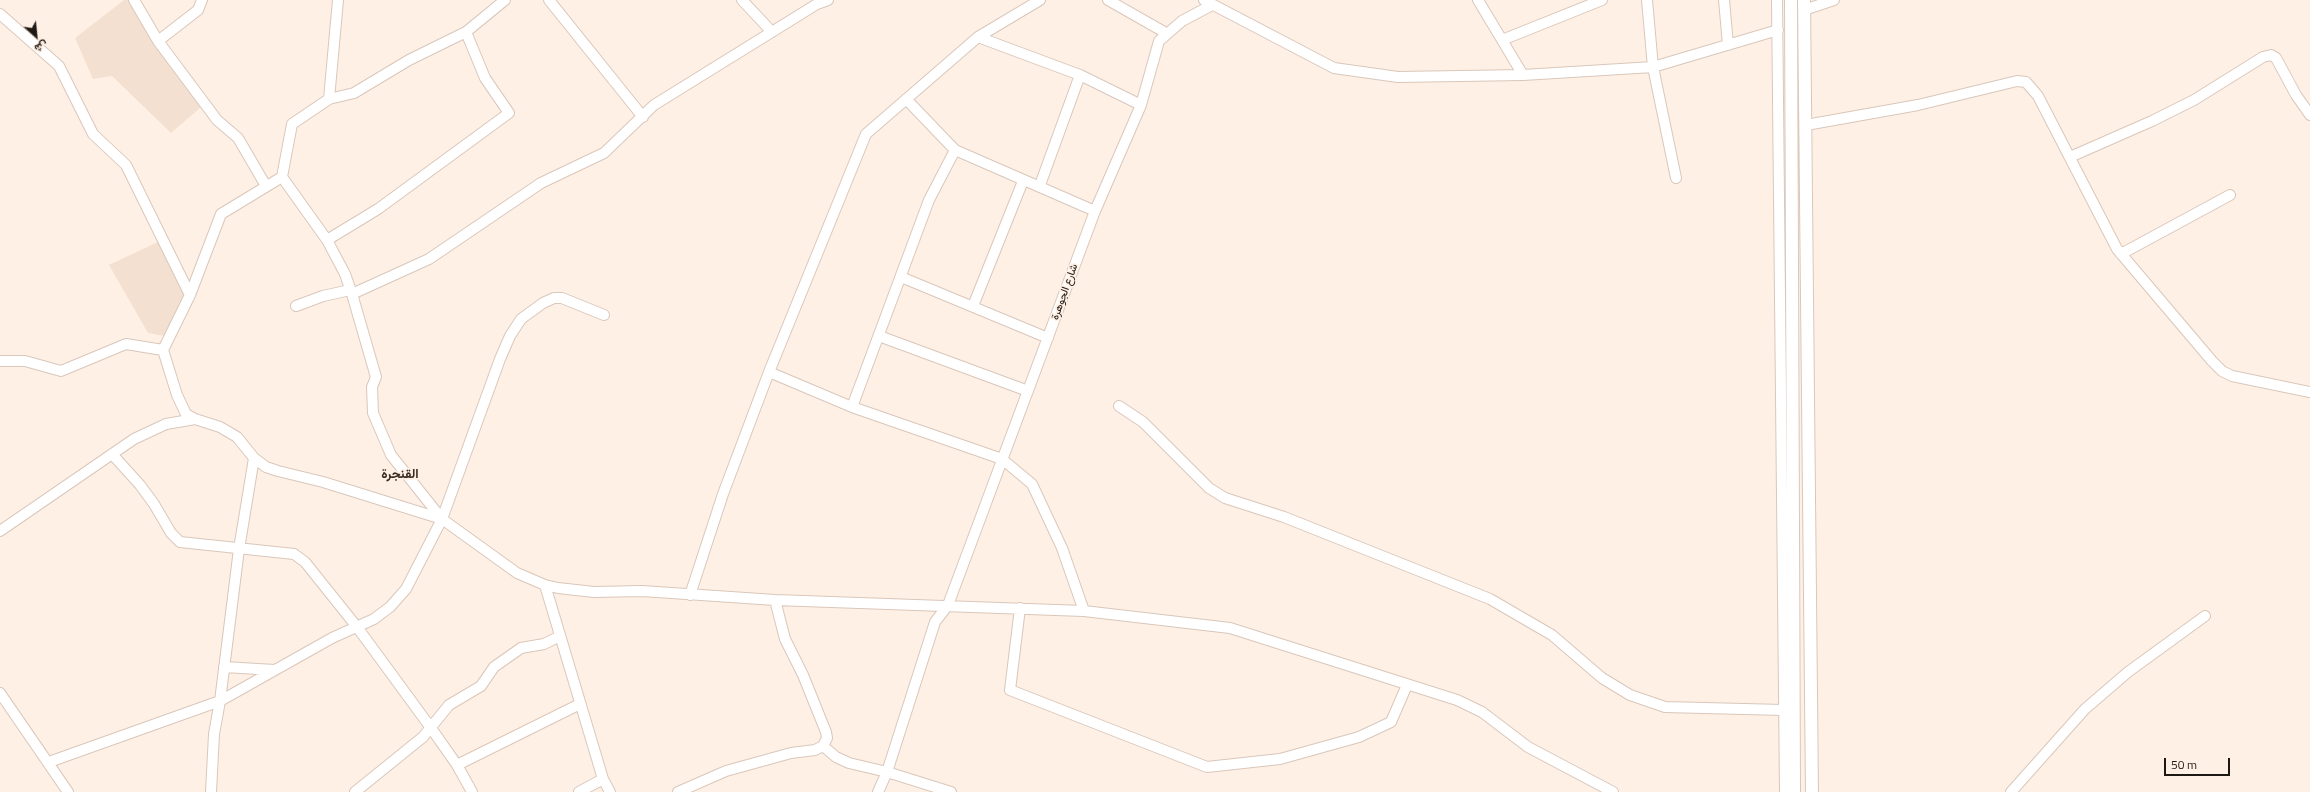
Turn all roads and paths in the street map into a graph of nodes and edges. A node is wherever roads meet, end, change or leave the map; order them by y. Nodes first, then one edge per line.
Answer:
1 (134, 0) edge
2 (202, 0) edge
3 (338, 0) edge
4 (505, 0) edge
5 (548, 0) edge
6 (742, 0) edge
7 (828, 0) edge
8 (1040, 0) edge
9 (1108, 0) edge
10 (1478, 0) edge
11 (1602, 0) edge
12 (1647, 0) edge
13 (1724, 0) edge
14 (1777, 0) edge
15 (1791, 0) edge
16 (1834, 0) edge
17 (1208, 2) edge
18 (1804, 5) edge
19 (0, 14) edge
20 (1778, 30) junction
21 (466, 32) junction
22 (772, 32) junction
23 (1166, 33) junction
24 (978, 37) junction
25 (1502, 40) junction
26 (158, 41) junction
27 (1728, 45) junction
28 (1653, 67) junction
29 (1080, 75) junction
30 (1523, 75) junction
31 (329, 99) junction
32 (906, 99) junction
33 (1141, 105) junction
34 (2310, 115) edge
35 (643, 117) junction
36 (1806, 124) junction
37 (955, 150) junction
38 (2070, 157) junction
39 (282, 177) junction
40 (1676, 178) dead end
41 (1023, 181) junction
42 (1040, 185) junction
43 (266, 186) junction
44 (2230, 195) dead end
45 (1095, 211) junction
46 (327, 240) junction
47 (2121, 254) junction
48 (901, 277) junction
49 (351, 292) junction
50 (190, 295) junction
51 (296, 306) dead end
52 (973, 306) junction
53 (604, 315) dead end
54 (879, 336) junction
55 (1048, 338) junction
56 (163, 350) junction
57 (0, 361) edge
58 (769, 372) junction
59 (1028, 391) junction
60 (2310, 392) edge
61 (1119, 406) dead end
62 (852, 407) junction
63 (195, 419) junction
64 (112, 454) junction
65 (254, 458) junction
66 (1002, 458) junction
67 (442, 519) junction
68 (0, 530) edge
69 (238, 549) junction
70 (545, 585) junction
71 (690, 595) junction
72 (775, 600) junction
73 (948, 605) junction
74 (1020, 608) junction
75 (1084, 611) junction
76 (2205, 616) dead end
77 (357, 627) junction
78 (560, 636) junction
79 (224, 667) junction
80 (276, 670) junction
81 (1407, 685) junction
82 (0, 693) edge
83 (220, 701) junction
84 (580, 704) junction
85 (1783, 710) junction
86 (431, 728) junction
87 (823, 746) junction
88 (49, 762) junction
89 (457, 765) junction
90 (887, 772) junction
91 (603, 779) junction
92 (701, 788) edge
93 (68, 792) edge
94 (211, 792) edge
95 (355, 792) edge
96 (472, 792) edge
97 (578, 792) edge
98 (610, 792) edge
99 (678, 792) edge
100 (878, 792) edge
101 (951, 792) edge
102 (1613, 792) edge
103 (1785, 792) edge
104 (1794, 792) edge
105 (1812, 792) edge
106 (2011, 792) edge

1 - 26 street
2 - 26 street
3 - 31 street
4 - 21 street
5 - 35 street
6 - 22 street
7 - 22 street
8 - 24 street
9 - 23 street
10 - 25 street
11 - 25 street
12 - 28 street
13 - 27 street
14 - 20 street
15 - 104 main road
16 - 18 street
17 - 23 street, شارع الجوهرة
17 - 30 street
18 - 36 main road
19 - 50 street
20 - 27 street
20 - 85 street
21 - 31 street
21 - 46 street
22 - 35 street
23 - 33 street, شارع الجوهرة
24 - 29 street
24 - 32 street
25 - 30 street
26 - 43 street
27 - 28 street
28 - 30 street
28 - 40 street
29 - 33 street
29 - 42 street
31 - 39 street
32 - 37 street
32 - 58 street
33 - 45 street, شارع الجوهرة
34 - 38 street
35 - 49 street
36 - 38 street
36 - 105 main road
37 - 41 street
37 - 48 street
38 - 47 street
39 - 43 street
39 - 46 street
41 - 42 street
41 - 52 street
42 - 45 street
43 - 50 street
44 - 47 street
45 - 55 street, شارع الجوهرة
46 - 49 street
47 - 60 street
48 - 52 street
48 - 54 street
49 - 51 street
49 - 67 street
50 - 56 street
52 - 55 street
53 - 67 street
54 - 59 street
54 - 62 street
55 - 59 street, شارع الجوهرة
56 - 57 street
56 - 63 street
58 - 62 street
58 - 71 street
59 - 66 street, شارع الجوهرة
61 - 85 street
62 - 66 street
63 - 64 street
63 - 65 street
64 - 68 street
64 - 69 street
65 - 67 street
65 - 69 street
66 - 73 street, شارع الجوهرة
66 - 75 street
67 - 70 street
67 - 77 street
69 - 77 street
69 - 79 street
70 - 71 street
70 - 78 street
71 - 72 street
72 - 73 street
72 - 87 street
73 - 74 street
73 - 90 street, شارع الجوهرة
74 - 75 street
74 - 81 street
75 - 81 street
76 - 106 street
77 - 80 street
77 - 86 street
78 - 84 street
78 - 86 street
79 - 80 street
79 - 83 street
80 - 83 street
81 - 102 street
82 - 88 street
83 - 88 street
83 - 94 street
84 - 89 street
84 - 91 street
85 - 103 street
86 - 89 street
86 - 95 street
87 - 90 street
87 - 92 street
88 - 93 street
89 - 96 street
90 - 100 street, شارع الجوهرة
90 - 101 street
91 - 97 street
91 - 98 street
92 - 99 street

